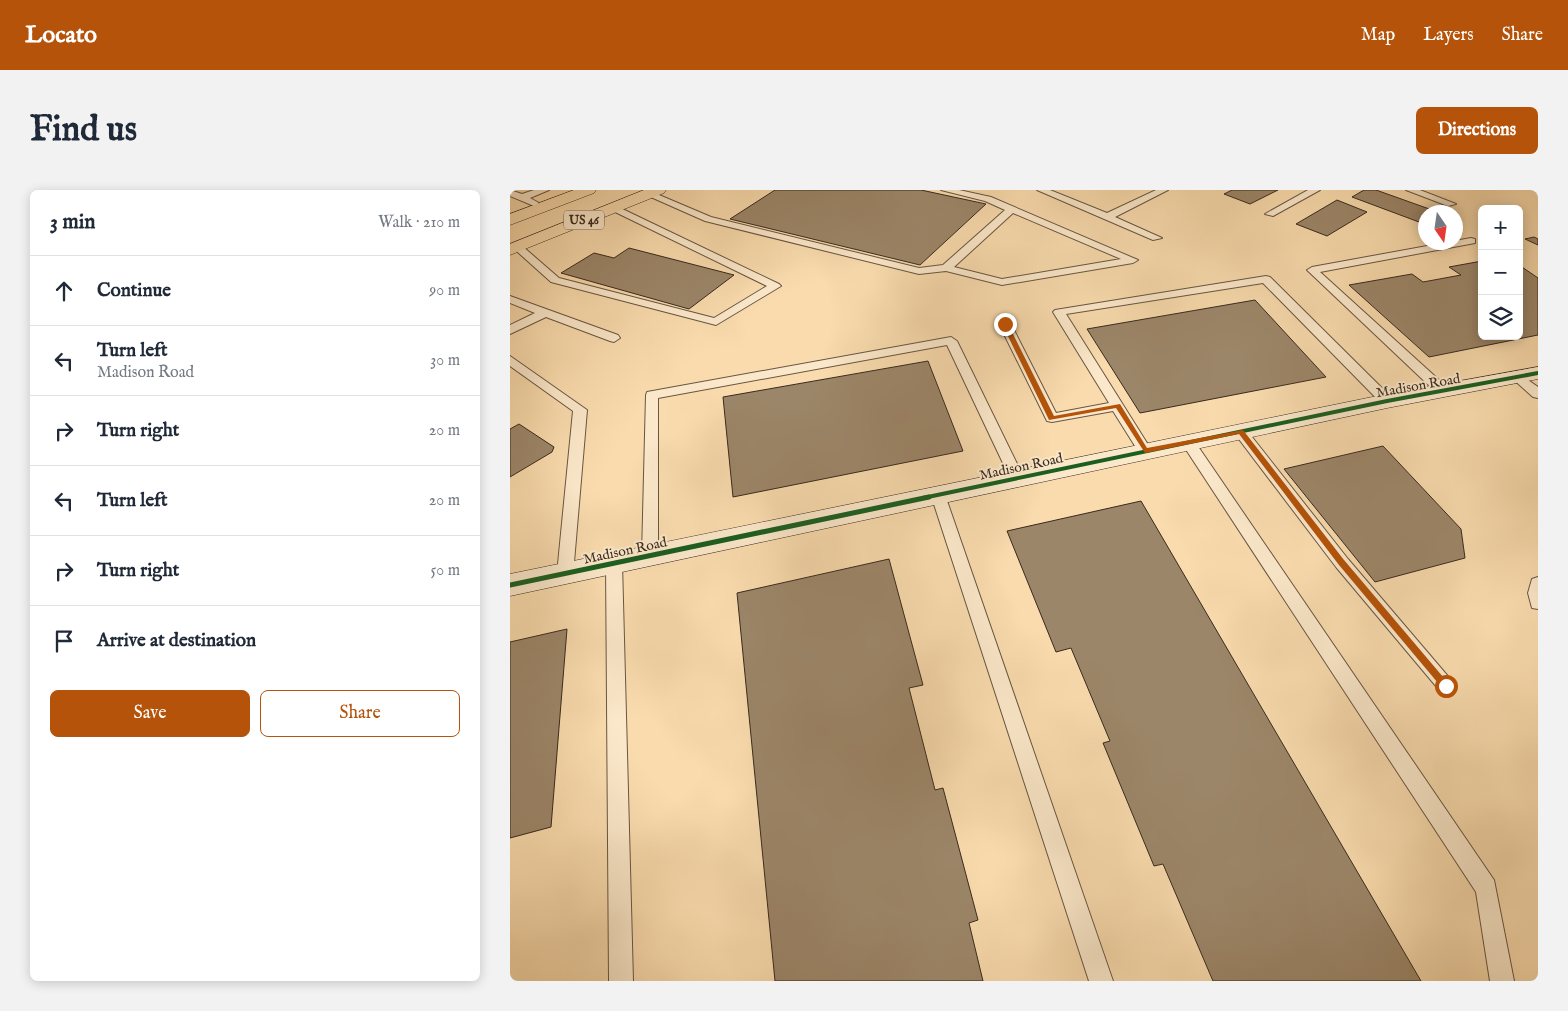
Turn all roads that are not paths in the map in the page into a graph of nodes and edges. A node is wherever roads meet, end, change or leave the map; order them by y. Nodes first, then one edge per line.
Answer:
1 (544, 190) edge
2 (584, 190) edge
3 (588, 190) edge
4 (946, 190) edge
5 (1042, 190) edge
6 (1163, 190) edge
7 (1315, 190) edge
8 (1411, 190) edge
9 (510, 192) edge
10 (654, 192) edge
11 (528, 200) junction
12 (1451, 204) dead end
13 (614, 208) junction
14 (510, 209) edge
15 (1012, 209) junction
16 (1270, 214) dead end
17 (1107, 218) junction
18 (510, 220) edge
19 (1157, 238) dead end
20 (1472, 241) dead end
21 (513, 249) edge
22 (946, 268) junction
23 (510, 300) edge
24 (545, 313) junction
25 (1005, 324) dead end
26 (510, 330) edge
27 (614, 338) dead end
28 (510, 360) edge
29 (1528, 375) edge
30 (1444, 392) junction
31 (1538, 394) edge
32 (1387, 401) junction
33 (1117, 406) junction
34 (1240, 431) junction
35 (1188, 442) junction
36 (1145, 451) junction
37 (1016, 478) junction
38 (938, 495) junction
39 (650, 555) junction
40 (614, 563) junction
41 (565, 574) junction
42 (1538, 583) edge
43 (510, 585) edge
44 (1538, 604) edge
45 (1446, 686) dead end
46 (621, 981) edge
47 (1100, 981) edge
48 (1502, 981) edge

1 - 11 lane
2 - 11 highway
3 - 18 highway, US 46
4 - 15 lane
5 - 17 lane
6 - 17 lane
7 - 16 lane
8 - 12 lane
9 - 11 lane
10 - 13 highway, US 46
10 - 22 lane
11 - 14 highway
13 - 21 highway, US 46
13 - 21 lane
15 - 22 lane
15 - 22 lane
17 - 19 lane
20 - 30 lane
23 - 24 lane
24 - 26 lane
24 - 27 lane
25 - 33 lane
28 - 41 lane
29 - 30 street, Madison Road
29 - 31 lane
30 - 32 street, Madison Road
32 - 33 lane
32 - 34 street, Madison Road
33 - 36 lane
34 - 35 street, Madison Road
34 - 45 lane
35 - 36 street, Madison Road
35 - 48 lane
36 - 37 street, Madison Road
37 - 38 street, Madison Road
37 - 39 lane
38 - 39 street, Madison Road
38 - 47 lane
39 - 40 street, Madison Road
40 - 41 street, Madison Road
40 - 46 lane
41 - 43 street, Madison Road
42 - 44 lane

